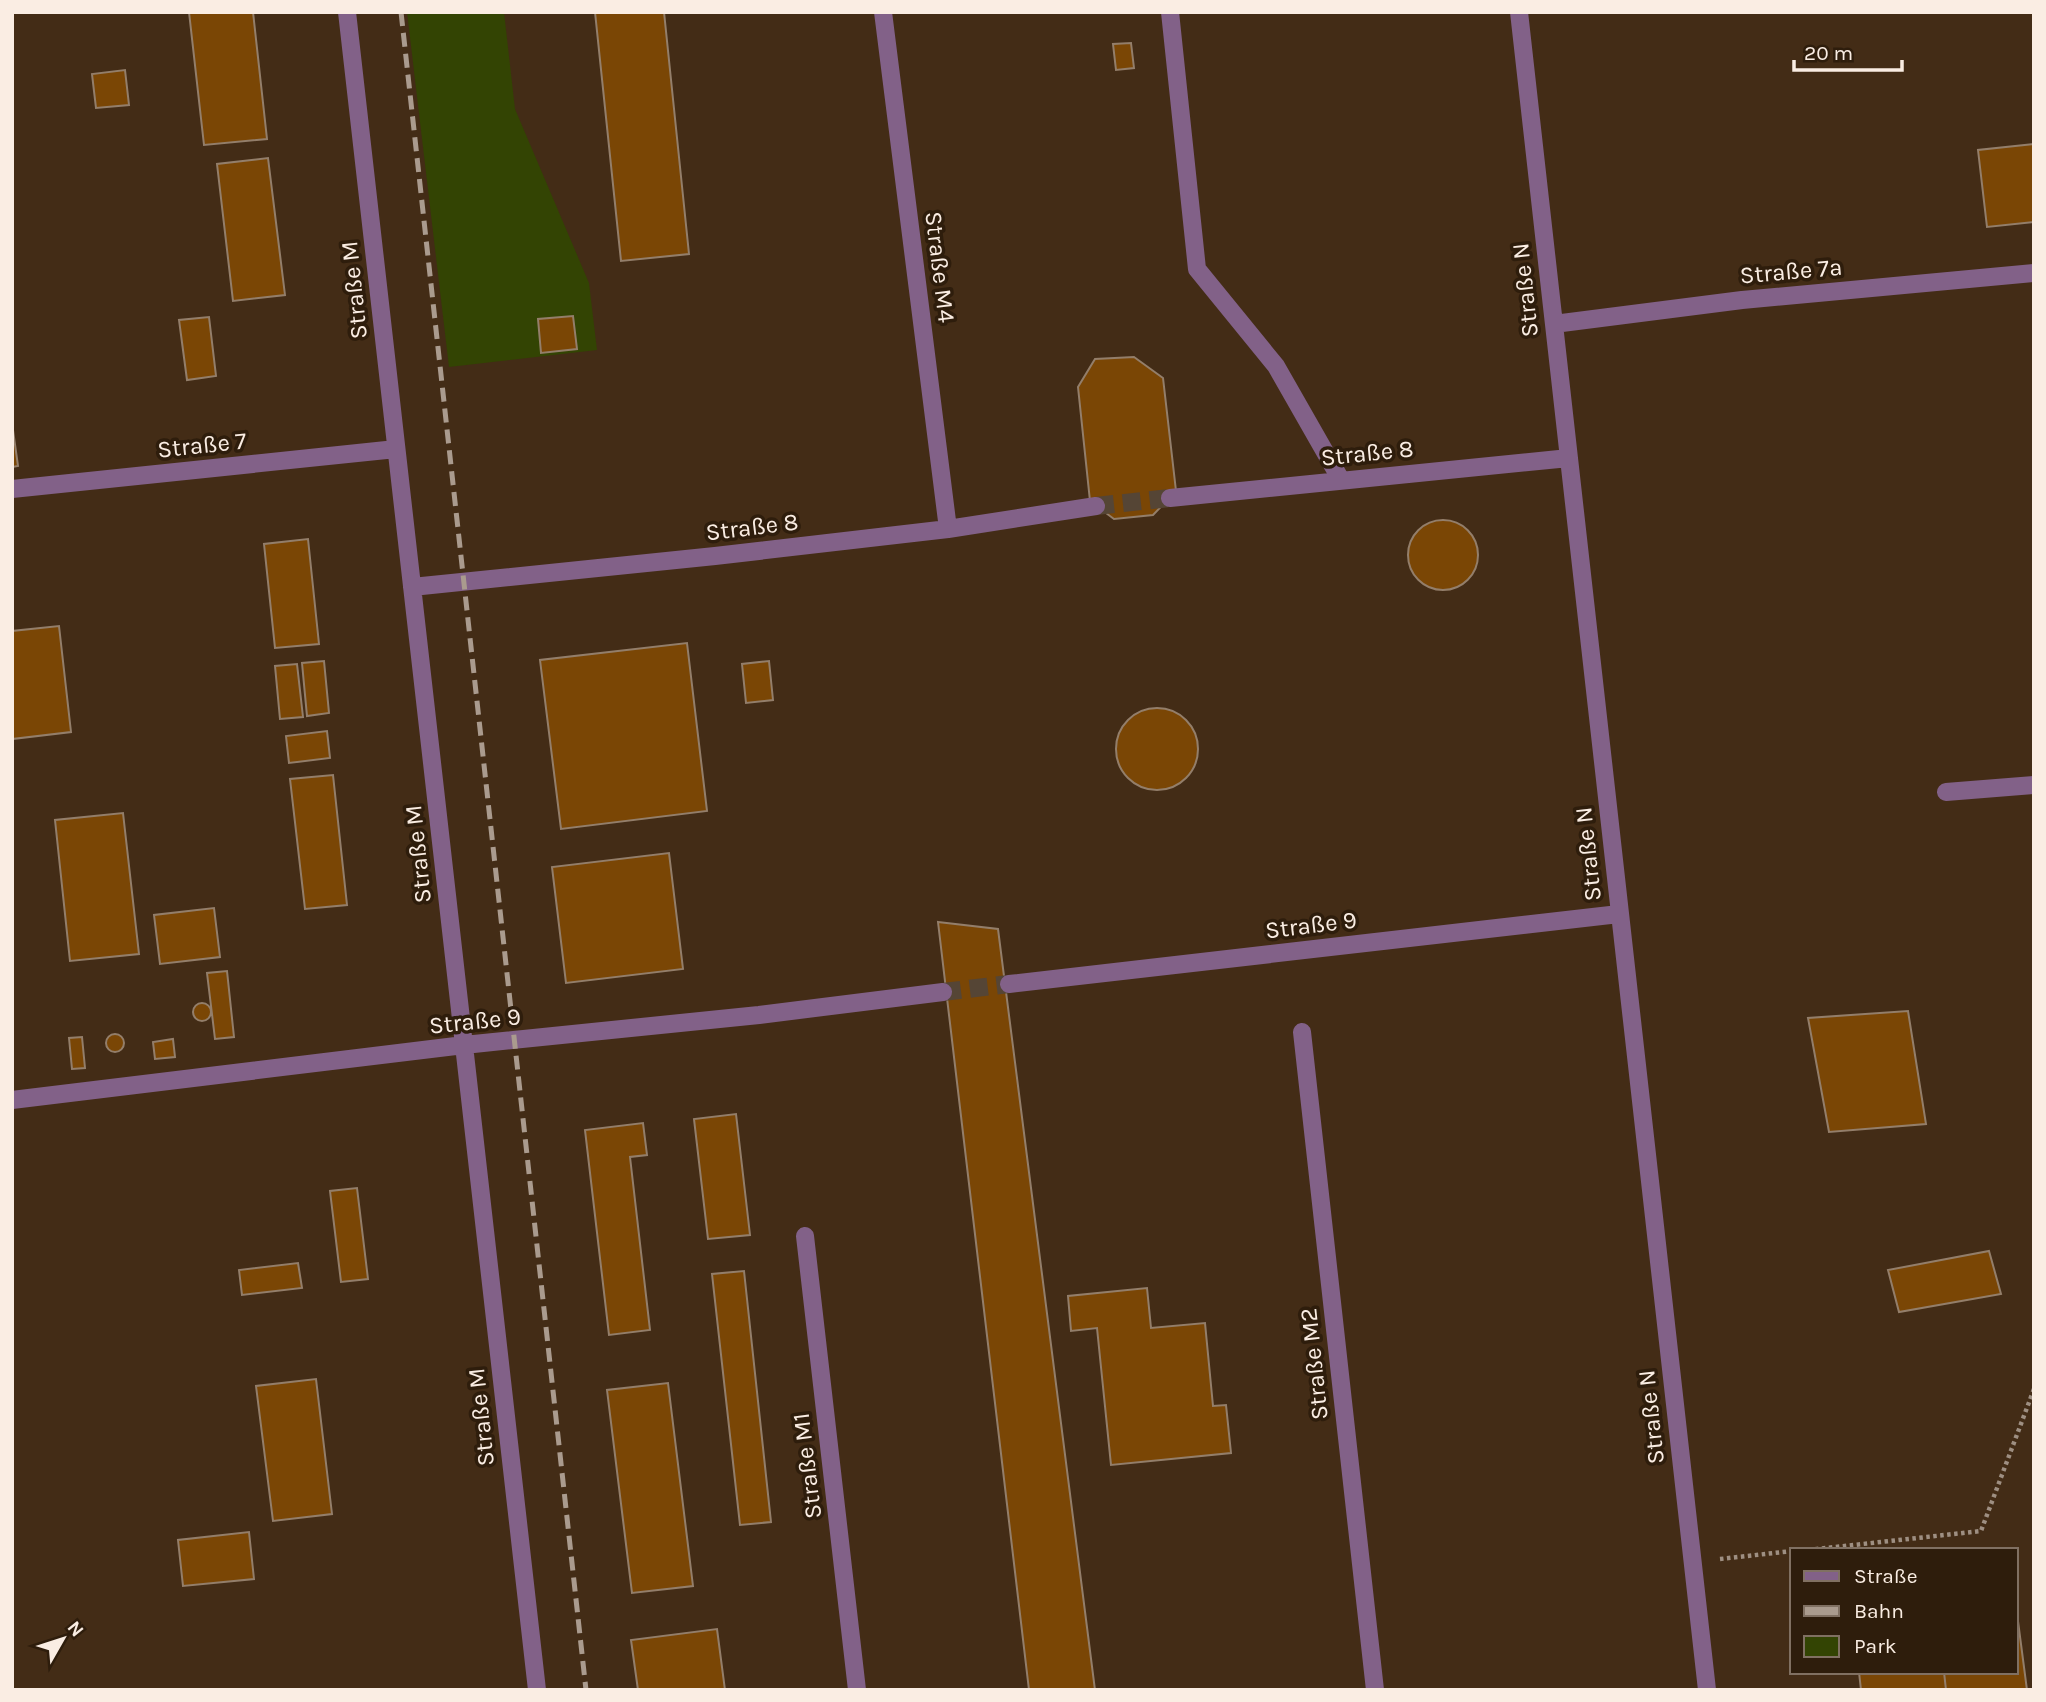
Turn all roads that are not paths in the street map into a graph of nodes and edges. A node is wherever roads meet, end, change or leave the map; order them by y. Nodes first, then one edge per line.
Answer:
1 (347, 12) edge
2 (883, 12) edge
3 (1170, 12) edge
4 (1519, 12) edge
5 (2034, 273) edge
6 (1554, 324) junction
7 (396, 449) junction
8 (1569, 458) junction
9 (1341, 480) junction
10 (12, 489) edge
11 (1170, 498) tunnel mouth
12 (1096, 506) tunnel mouth
13 (948, 528) junction
14 (412, 587) junction
15 (2034, 785) edge
16 (1946, 792) dead end
17 (1619, 914) junction
18 (1009, 984) tunnel mouth
19 (943, 992) tunnel mouth
20 (1302, 1032) dead end
21 (464, 1045) junction
22 (12, 1100) edge
23 (806, 1236) dead end
24 (537, 1690) edge
25 (857, 1690) edge
26 (1375, 1690) edge
27 (1707, 1690) edge

1 - 7 lane, Straße M
2 - 13 lane, Straße M4
3 - 9 lane
4 - 6 lane, Straße N
5 - 6 lane, Straße 7a
6 - 8 lane, Straße N
7 - 10 lane, Straße 7
7 - 14 lane, Straße M
8 - 9 lane, Straße 8
8 - 17 lane, Straße N
9 - 11 lane, Straße 8
12 - 13 lane, Straße 8
13 - 14 lane, Straße 8
14 - 21 lane, Straße M
15 - 16 lane
17 - 18 lane, Straße 9
17 - 27 lane, Straße N
19 - 21 lane, Straße 9
20 - 26 lane, Straße M2
21 - 22 lane, Straße 9
21 - 24 lane, Straße M
23 - 25 lane, Straße M1

